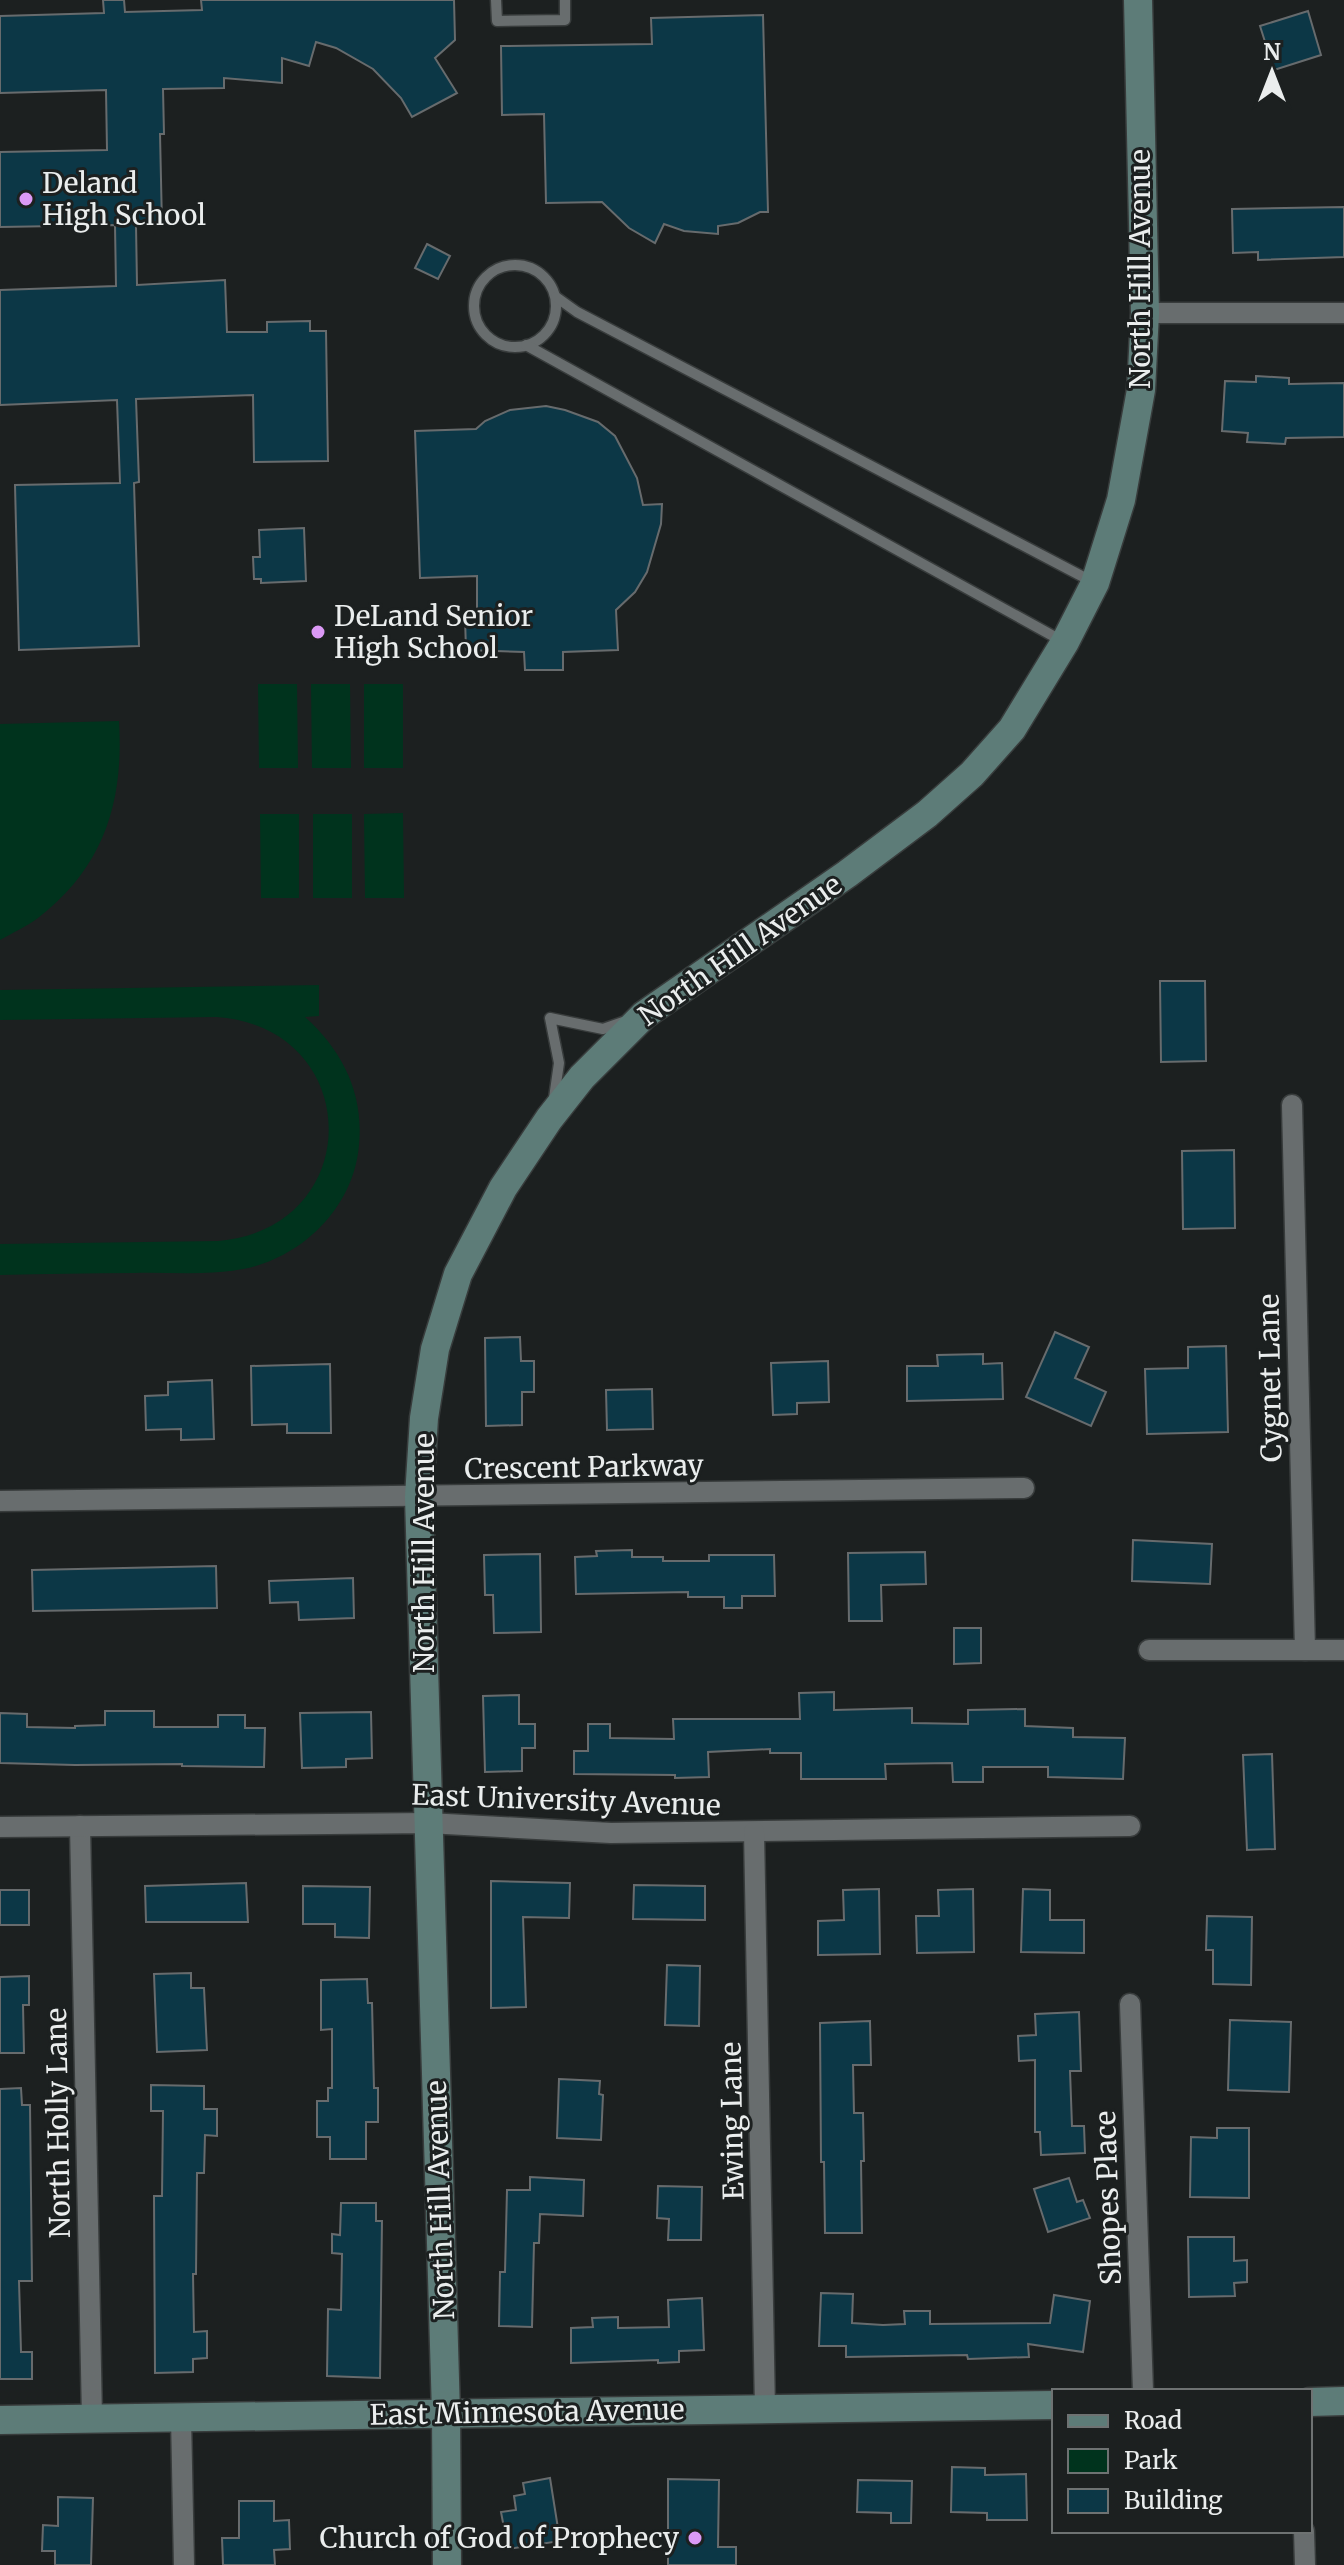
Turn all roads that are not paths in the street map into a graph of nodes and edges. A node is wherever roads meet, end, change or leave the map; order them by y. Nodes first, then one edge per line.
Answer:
1 (496, 0) edge
2 (565, 0) edge
3 (1138, 0) edge
4 (556, 297) junction
5 (1145, 313) junction
6 (1344, 313) edge
7 (526, 345) junction
8 (1095, 583) junction
9 (1065, 642) junction
10 (644, 1015) junction
11 (1292, 1105) dead end
12 (549, 1119) junction
13 (1024, 1488) dead end
14 (419, 1497) junction
15 (0, 1501) edge
16 (1149, 1650) dead end
17 (1305, 1650) junction
18 (1344, 1650) edge
19 (428, 1823) junction
20 (80, 1826) junction
21 (1130, 1826) dead end
22 (0, 1827) edge
23 (754, 1832) junction
24 (1130, 2004) dead end
25 (1143, 2389) edge
26 (1344, 2401) edge
27 (1312, 2402) edge
28 (1052, 2405) edge
29 (765, 2409) junction
30 (446, 2413) junction
31 (181, 2417) junction
32 (92, 2418) junction
33 (0, 2420) edge
34 (1304, 2533) edge
35 (184, 2565) edge
36 (447, 2565) edge
37 (1305, 2565) edge

1 - 2 lane
3 - 5 street, North Hill Avenue
4 - 7 lane
4 - 7 lane
4 - 8 lane
5 - 6 street
5 - 8 street, North Hill Avenue
7 - 9 lane
8 - 9 street, North Hill Avenue
9 - 10 street, North Hill Avenue
10 - 12 street, North Hill Avenue
10 - 12 lane
11 - 17 street, Cygnet Lane
12 - 14 street, North Hill Avenue
13 - 14 street, Crescent Parkway
14 - 15 street, Crescent Parkway
14 - 19 street, North Hill Avenue
16 - 17 street
17 - 18 street
19 - 20 street, East University Avenue
19 - 23 street, East University Avenue
19 - 30 street, North Hill Avenue
20 - 22 street, East University Avenue
20 - 32 street, North Holly Lane
21 - 23 street, East University Avenue
23 - 29 street, Ewing Lane
24 - 25 street, Shopes Place
26 - 27 street
28 - 29 street, East Minnesota Avenue
29 - 30 street, East Minnesota Avenue
30 - 31 street, East Minnesota Avenue
30 - 36 street, North Hill Avenue
31 - 32 street, East Minnesota Avenue
31 - 35 street
32 - 33 street, East Minnesota Avenue
34 - 37 street

